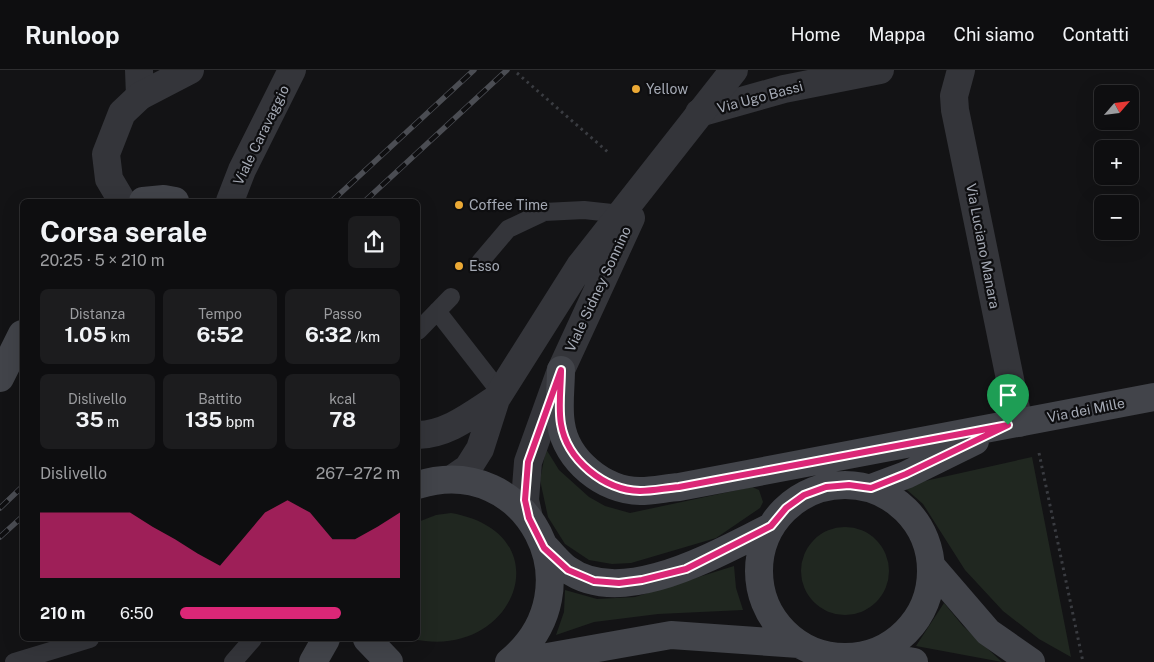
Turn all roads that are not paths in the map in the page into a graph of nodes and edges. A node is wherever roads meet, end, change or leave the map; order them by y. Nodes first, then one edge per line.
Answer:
1 (190, 70) edge
2 (292, 70) edge
3 (734, 70) edge
4 (880, 70) edge
5 (961, 70) edge
6 (140, 83) edge
7 (699, 113) junction
8 (649, 178) junction
9 (121, 199) edge
10 (231, 199) edge
11 (621, 214) junction
12 (480, 262) dead end
13 (451, 297) dead end
14 (437, 311) junction
15 (420, 329) edge
16 (20, 338) edge
17 (561, 370) junction
18 (20, 372) edge
19 (0, 378) edge
20 (0, 389) edge
21 (498, 396) junction
22 (1154, 397) edge
23 (1020, 423) junction
24 (420, 435) edge
25 (452, 480) junction
26 (420, 484) edge
27 (871, 488) junction
28 (529, 518) junction
29 (771, 526) junction
30 (544, 548) junction
31 (932, 567) junction
32 (83, 641) edge
33 (251, 641) edge
34 (325, 641) edge
35 (370, 641) edge
36 (799, 644) junction
37 (870, 654) junction
38 (585, 656) edge
39 (14, 662) edge
40 (233, 662) edge
41 (313, 662) edge
42 (389, 662) edge
43 (509, 662) edge
44 (519, 662) edge
45 (914, 662) edge
46 (1031, 662) edge

1 - 6 street
2 - 10 street, Viale Caravaggio
3 - 7 street, Viale Sidney Sonnino
4 - 7 street, Via Ugo Bassi
5 - 23 street, Via Luciano Manara
6 - 9 street
7 - 8 street, Viale Sidney Sonnino
8 - 11 street, Viale Sidney Sonnino
8 - 17 street, Viale Sidney Sonnino
11 - 12 lane
11 - 21 street, Viale Sidney Sonnino
13 - 14 lane
14 - 15 lane
14 - 21 lane
16 - 19 main road
17 - 23 main road
17 - 28 street, Viale Sidney Sonnino
18 - 20 main road
21 - 24 street
21 - 25 street, Viale Sidney Sonnino
22 - 23 main road, Via dei Mille
23 - 27 main road, Via dei Mille
25 - 26 main road
25 - 28 main road
27 - 29 main road
27 - 31 main road
28 - 30 main road
29 - 30 main road
29 - 36 main road
30 - 43 main road
31 - 37 main road
31 - 46 main road
32 - 39 lane
33 - 40 lane
34 - 41 main road
35 - 42 main road
36 - 37 main road
36 - 38 main road
37 - 45 main road
38 - 44 main road

